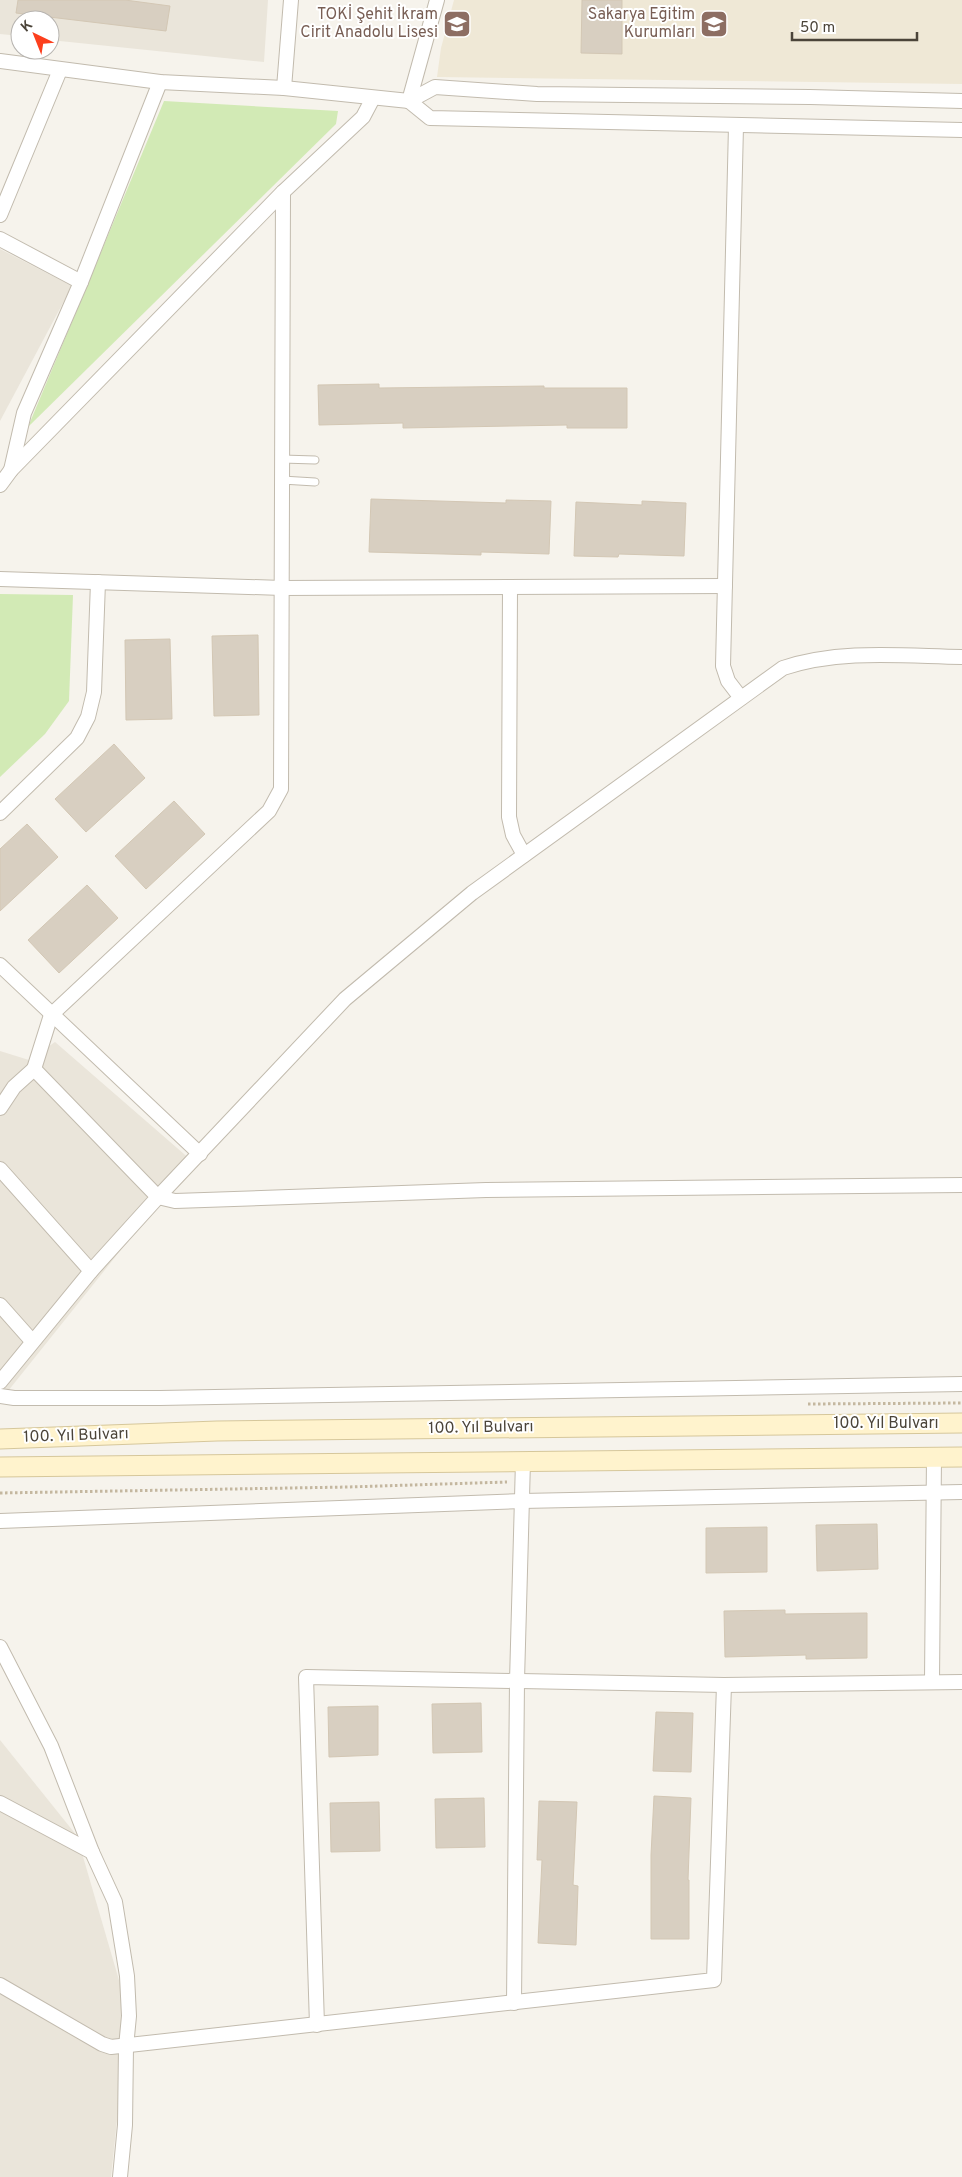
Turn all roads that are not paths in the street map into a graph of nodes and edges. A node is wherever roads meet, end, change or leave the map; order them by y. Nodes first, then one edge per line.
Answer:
1 (290, 0) edge
2 (437, 0) edge
3 (0, 61) edge
4 (60, 70) junction
5 (160, 82) junction
6 (284, 88) junction
7 (373, 98) junction
8 (409, 101) junction
9 (962, 101) edge
10 (736, 126) junction
11 (962, 130) edge
12 (283, 192) junction
13 (0, 214) edge
14 (0, 239) edge
15 (81, 282) junction
16 (282, 459) junction
17 (315, 460) dead end
18 (11, 470) junction
19 (282, 480) junction
20 (315, 482) dead end
21 (0, 485) edge
22 (0, 579) edge
23 (98, 582) junction
24 (725, 586) junction
25 (510, 587) junction
26 (282, 588) junction
27 (962, 657) edge
28 (741, 698) junction
29 (0, 812) edge
30 (524, 856) junction
31 (0, 965) edge
32 (51, 1015) junction
33 (34, 1069) junction
34 (0, 1108) edge
35 (200, 1154) junction
36 (0, 1169) edge
37 (962, 1185) edge
38 (158, 1197) junction
39 (91, 1271) junction
40 (0, 1305) edge
41 (32, 1341) junction
42 (0, 1382) edge
43 (962, 1384) edge
44 (0, 1396) edge
45 (962, 1423) edge
46 (0, 1439) edge
47 (934, 1457) junction
48 (962, 1457) edge
49 (523, 1461) junction
50 (0, 1467) edge
51 (933, 1492) junction
52 (962, 1492) edge
53 (522, 1501) junction
54 (0, 1521) edge
55 (0, 1647) edge
56 (518, 1681) junction
57 (932, 1681) junction
58 (962, 1682) edge
59 (724, 1686) junction
60 (0, 1803) edge
61 (92, 1852) junction
62 (0, 1986) edge
63 (514, 2003) junction
64 (318, 2026) junction
65 (126, 2047) junction
66 (120, 2177) edge

1 - 6 street
2 - 8 street
3 - 4 street
4 - 5 street
4 - 13 street
5 - 6 street
5 - 15 street
6 - 7 street
7 - 8 street
7 - 12 street
8 - 9 street
8 - 10 street
10 - 11 street
10 - 24 street
12 - 16 street
12 - 18 street
14 - 15 street
15 - 18 street
16 - 17 lane
16 - 19 street
18 - 21 street
19 - 20 lane
19 - 26 street
22 - 23 street
23 - 26 street
23 - 29 street
24 - 25 street
24 - 28 street
25 - 26 street
25 - 30 street
26 - 32 street
27 - 28 street
28 - 30 street
30 - 35 street
31 - 32 street
32 - 33 street
32 - 35 street
33 - 34 street
33 - 38 street
35 - 38 street
36 - 39 street
37 - 38 street
38 - 39 street
39 - 41 street
40 - 41 street
41 - 42 street
43 - 44 street
45 - 46 main road, 100. Yıl Bulvarı
47 - 48 main road, 100. Yıl Bulvarı
47 - 49 main road, 100. Yıl Bulvarı
47 - 51 street
49 - 50 main road, 100. Yıl Bulvarı
49 - 53 street
51 - 52 street
51 - 53 street
51 - 57 street
53 - 54 street
53 - 56 street
55 - 61 street
56 - 59 street
56 - 63 street
56 - 64 street
57 - 58 street
57 - 59 street
59 - 63 street
60 - 61 street
61 - 65 street
62 - 65 street
63 - 64 street
64 - 65 street
65 - 66 street

